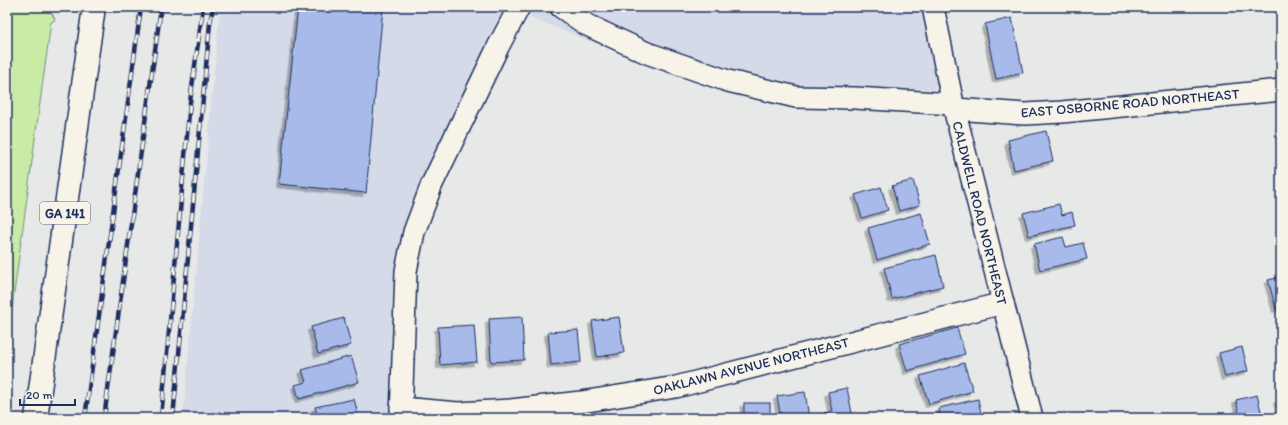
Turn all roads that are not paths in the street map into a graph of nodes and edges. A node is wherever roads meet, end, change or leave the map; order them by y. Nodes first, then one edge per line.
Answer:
1 (94, 7) edge
2 (519, 7) edge
3 (561, 7) edge
4 (933, 7) edge
5 (1281, 90) edge
6 (954, 107) junction
7 (1003, 303) junction
8 (401, 413) edge
9 (36, 418) edge
10 (1032, 418) edge

1 - 9 highway, GA 141
2 - 8 street
3 - 6 street, EAST OSBORNE ROAD NORTHEAST
4 - 6 street, CALDWELL ROAD NORTHEAST
5 - 6 street, EAST OSBORNE ROAD NORTHEAST
6 - 7 street, CALDWELL ROAD NORTHEAST
7 - 8 street, OAKLAWN AVENUE NORTHEAST
7 - 10 street, CALDWELL ROAD NORTHEAST

